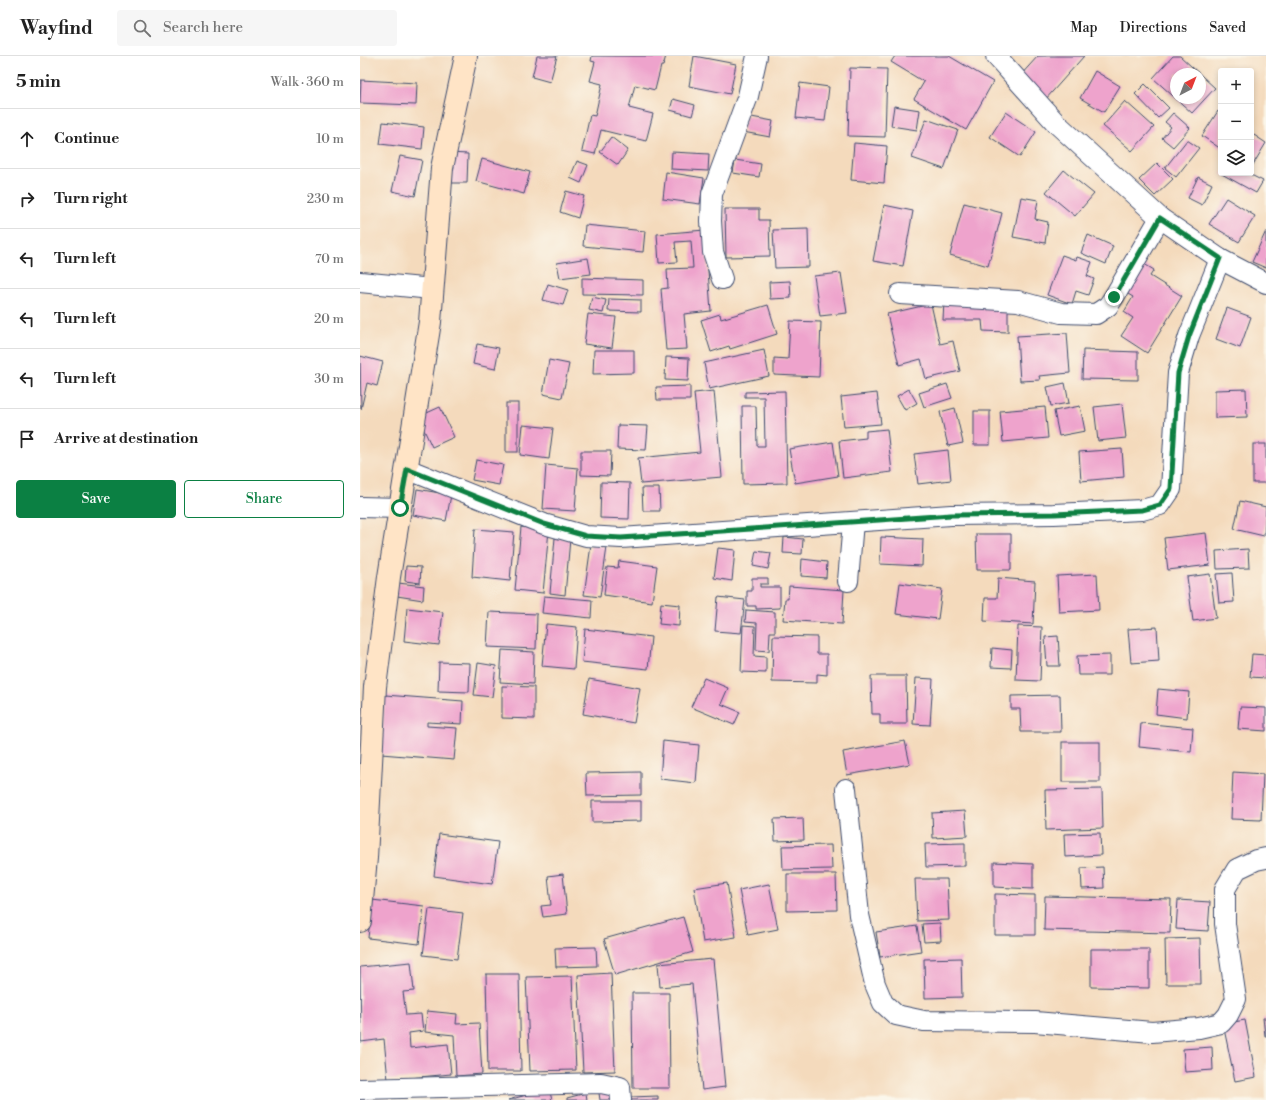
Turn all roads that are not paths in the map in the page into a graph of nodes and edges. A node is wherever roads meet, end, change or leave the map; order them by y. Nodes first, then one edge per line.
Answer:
1 (466, 56) edge
2 (757, 56) edge
3 (996, 56) edge
4 (1160, 218) junction
5 (1220, 258) junction
6 (722, 279) dead end
7 (360, 282) edge
8 (1266, 283) edge
9 (432, 289) junction
10 (900, 294) dead end
11 (407, 469) junction
12 (360, 507) edge
13 (400, 508) junction
14 (853, 522) junction
15 (848, 581) dead end
16 (366, 732) edge
17 (846, 789) dead end
18 (1266, 858) edge
19 (360, 918) edge
20 (360, 921) edge
21 (360, 1089) edge
22 (622, 1100) edge

1 - 9 street
2 - 6 street
3 - 4 street
4 - 5 street
4 - 10 street
5 - 8 street
5 - 14 street
7 - 9 street
9 - 11 street
11 - 13 street
11 - 14 street
12 - 13 street
13 - 16 street
14 - 15 street
16 - 19 street
17 - 18 street
19 - 20 street
21 - 22 street

